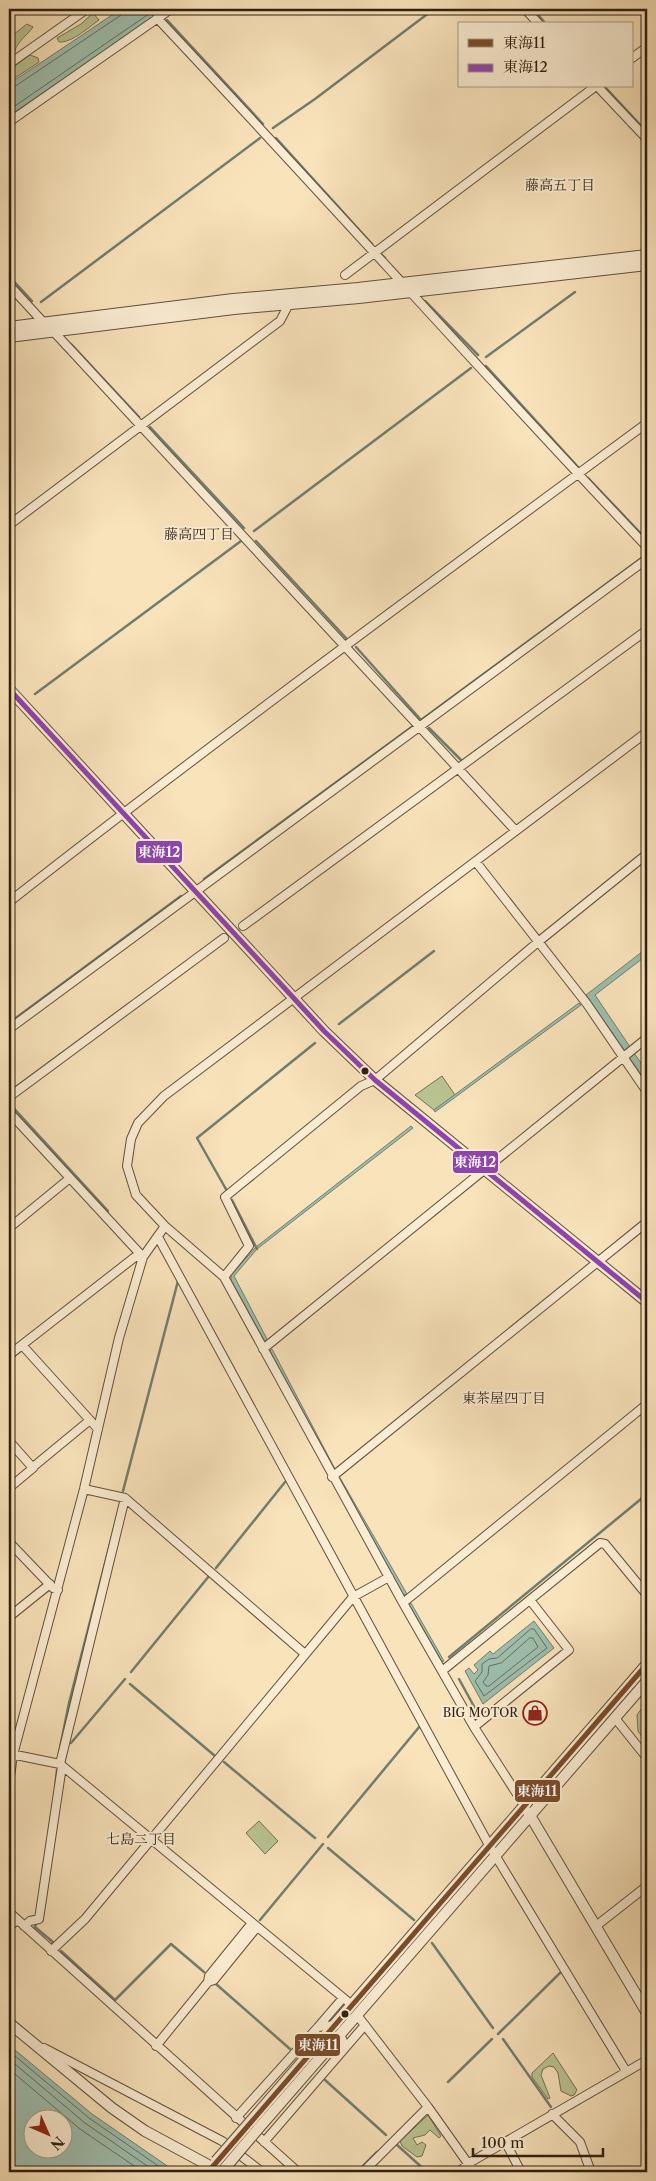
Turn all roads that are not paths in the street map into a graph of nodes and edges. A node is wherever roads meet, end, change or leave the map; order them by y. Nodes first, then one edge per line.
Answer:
1 (87, 9) edge
2 (171, 9) edge
3 (526, 9) edge
4 (157, 18) junction
5 (537, 22) edge
6 (647, 47) edge
7 (634, 57) edge
8 (9, 64) edge
9 (593, 88) edge
10 (598, 88) edge
11 (9, 122) edge
12 (647, 139) edge
13 (374, 251) junction
14 (647, 255) edge
15 (647, 265) edge
16 (345, 275) dead end
17 (401, 282) junction
18 (9, 285) edge
19 (408, 292) junction
20 (289, 304) junction
21 (44, 323) junction
22 (9, 327) edge
23 (54, 332) junction
24 (9, 337) edge
25 (647, 424) edge
26 (140, 426) junction
27 (578, 474) junction
28 (9, 525) edge
29 (647, 547) edge
30 (647, 559) edge
31 (647, 630) edge
32 (345, 646) junction
33 (9, 689) edge
34 (419, 726) junction
35 (647, 732) edge
36 (458, 768) junction
37 (123, 812) junction
38 (515, 830) junction
39 (647, 854) edge
40 (476, 862) junction
41 (196, 892) junction
42 (9, 902) edge
43 (243, 926) dead end
44 (224, 938) dead end
45 (538, 942) junction
46 (294, 997) junction
47 (9, 1029) edge
48 (647, 1038) edge
49 (625, 1056) junction
50 (375, 1080) junction
51 (647, 1092) edge
52 (9, 1097) edge
53 (9, 1112) edge
54 (487, 1170) junction
55 (70, 1178) junction
56 (647, 1222) edge
57 (165, 1226) junction
58 (9, 1228) edge
59 (158, 1237) junction
60 (143, 1257) junction
61 (598, 1262) junction
62 (224, 1277) junction
63 (647, 1302) edge
64 (22, 1345) junction
65 (263, 1349) junction
66 (9, 1356) edge
67 (647, 1404) edge
68 (90, 1420) junction
69 (98, 1429) junction
70 (9, 1441) edge
71 (33, 1467) junction
72 (332, 1476) junction
73 (9, 1488) edge
74 (84, 1489) junction
75 (125, 1498) junction
76 (9, 1542) edge
77 (388, 1577) junction
78 (50, 1584) junction
79 (58, 1590) junction
80 (647, 1595) edge
81 (353, 1597) junction
82 (530, 1600) junction
83 (403, 1603) junction
84 (9, 1617) edge
85 (305, 1654) junction
86 (647, 1664) edge
87 (442, 1671) junction
88 (647, 1681) edge
89 (615, 1718) junction
90 (474, 1727) junction
91 (10, 1755) edge
92 (647, 1758) edge
93 (61, 1765) junction
94 (9, 1784) edge
95 (524, 1805) junction
96 (531, 1816) junction
97 (151, 1840) junction
98 (489, 1845) junction
99 (496, 1855) junction
100 (647, 1886) edge
101 (9, 1912) edge
102 (21, 1923) junction
103 (255, 1925) junction
104 (9, 1926) edge
105 (596, 1926) junction
106 (51, 1951) junction
107 (343, 1998) junction
108 (352, 2006) junction
109 (647, 2013) edge
110 (357, 2015) junction
111 (9, 2023) edge
112 (336, 2025) junction
113 (364, 2025) junction
114 (318, 2027) junction
115 (340, 2035) junction
116 (31, 2042) junction
117 (156, 2046) junction
118 (346, 2047) junction
119 (647, 2060) edge
120 (626, 2071) junction
121 (428, 2107) junction
122 (552, 2114) junction
123 (236, 2118) junction
124 (254, 2126) junction
125 (505, 2141) junction
126 (264, 2142) junction
127 (469, 2162) junction
128 (217, 2169) edge
129 (262, 2172) edge
130 (298, 2172) edge
131 (363, 2172) edge
132 (459, 2172) edge
133 (474, 2172) edge
134 (521, 2172) edge
135 (592, 2172) edge

1 - 8 street
2 - 4 street
3 - 5 street
4 - 11 street
4 - 13 street
6 - 7 street
9 - 13 street
10 - 12 street
13 - 16 street
13 - 17 street
14 - 17 street
15 - 19 street
17 - 19 street
17 - 21 street
18 - 21 street
19 - 20 street
19 - 27 street
20 - 23 street
20 - 26 street
21 - 22 street
23 - 24 street
23 - 26 street
25 - 27 street
26 - 28 street
26 - 32 street
27 - 29 street
27 - 32 street
30 - 34 street
31 - 36 street
32 - 34 street
32 - 37 street
33 - 37 street
34 - 36 street
34 - 41 street
35 - 38 street
36 - 38 street
36 - 43 street
37 - 41 street
37 - 42 street
38 - 40 street
39 - 45 street
40 - 45 street
40 - 46 street
41 - 46 street
41 - 47 street
44 - 52 street
45 - 49 street
45 - 50 street
46 - 50 street
46 - 57 street
48 - 49 street
49 - 51 street
49 - 54 street
50 - 54 street
50 - 62 street
53 - 55 street
54 - 61 street
54 - 65 street
55 - 58 street
55 - 60 street
56 - 61 street
57 - 59 street
57 - 62 street
59 - 60 street
59 - 81 street
60 - 64 street
60 - 69 street
61 - 63 street
61 - 72 street
62 - 65 street
64 - 66 street
64 - 68 street
65 - 72 street
67 - 83 street
68 - 69 street
68 - 71 street
69 - 74 street
70 - 71 street
71 - 73 street
72 - 77 street
74 - 75 street
74 - 79 street
75 - 85 street
75 - 93 street
76 - 78 street
77 - 81 street
77 - 83 street
78 - 79 street
78 - 84 street
79 - 91 street
80 - 82 street
81 - 85 street
81 - 98 street
82 - 87 street
82 - 90 street
83 - 87 street
85 - 97 street
86 - 95 street
87 - 90 street
88 - 89 street
89 - 92 street
89 - 96 street
90 - 95 street
91 - 93 street
91 - 94 street
93 - 97 street
93 - 102 street
95 - 96 street
95 - 98 street
96 - 99 street
96 - 105 street
97 - 103 street
97 - 106 street
98 - 99 street
98 - 108 street
99 - 110 street
99 - 120 street
100 - 105 street
101 - 102 street
102 - 104 street
102 - 106 street
103 - 107 street
103 - 117 street
105 - 109 street
106 - 117 street
107 - 108 street
107 - 114 street
108 - 112 street
110 - 113 street
110 - 115 street
111 - 116 street
112 - 114 street
112 - 124 street
113 - 118 street
113 - 121 street
114 - 123 street
115 - 118 street
115 - 124 street
116 - 128 street
116 - 129 street
117 - 123 street
118 - 126 street
119 - 120 street
120 - 122 street
121 - 127 street
121 - 131 street
122 - 125 street
122 - 135 street
123 - 126 street
124 - 128 street, bridge
125 - 127 street
125 - 134 street
126 - 130 street
127 - 132 street
127 - 133 street

